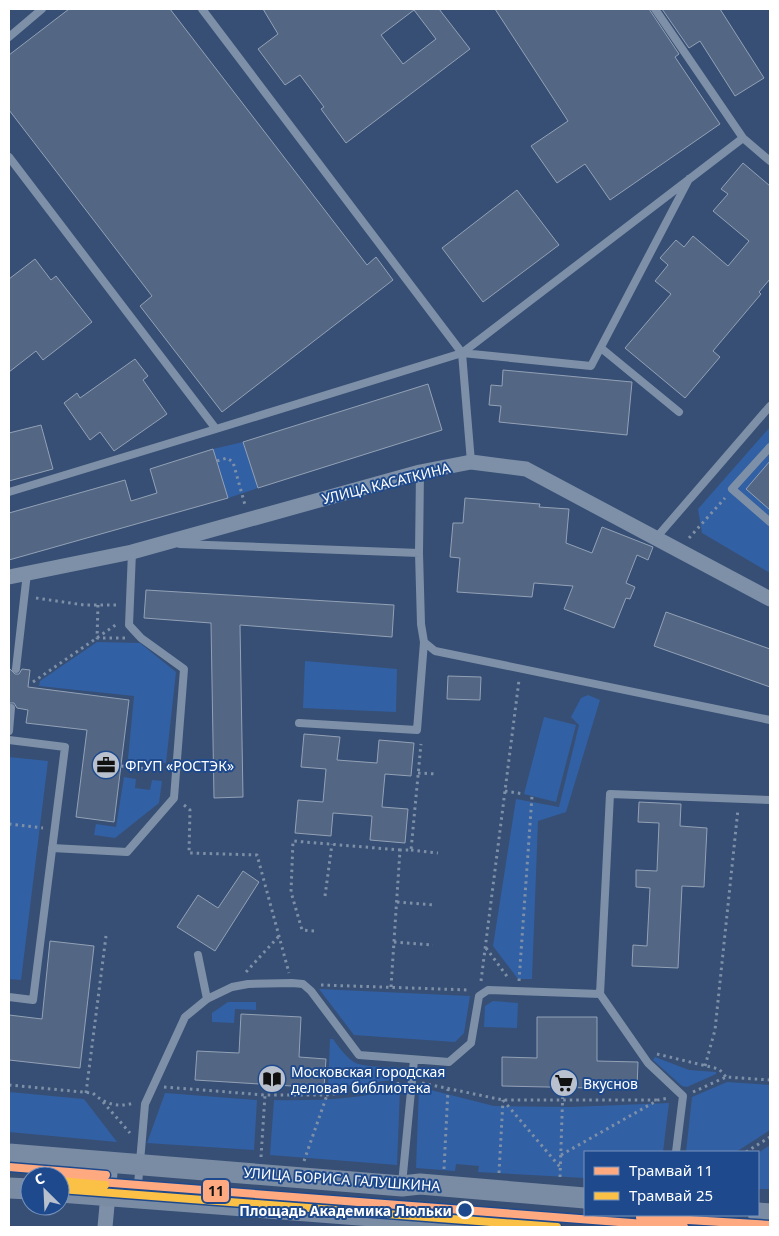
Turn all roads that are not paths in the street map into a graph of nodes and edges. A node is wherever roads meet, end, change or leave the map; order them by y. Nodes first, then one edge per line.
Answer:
1 (42, 9) edge
2 (202, 9) edge
3 (655, 9) edge
4 (9, 37) edge
5 (743, 138) junction
6 (9, 157) edge
7 (770, 160) edge
8 (689, 179) junction
9 (601, 348) junction
10 (462, 353) junction
11 (770, 406) edge
12 (679, 412) dead end
13 (216, 429) junction
14 (770, 447) edge
15 (471, 462) junction
16 (420, 472) junction
17 (9, 492) edge
18 (770, 522) edge
19 (656, 538) junction
20 (166, 543) junction
21 (132, 552) junction
22 (419, 554) junction
23 (27, 574) junction
24 (9, 577) edge
25 (770, 598) edge
26 (424, 642) junction
27 (13, 659) edge
28 (16, 669) dead end
29 (11, 708) dead end
30 (770, 720) edge
31 (299, 724) dead end
32 (9, 731) edge
33 (9, 740) edge
34 (770, 800) edge
35 (52, 848) junction
36 (198, 955) dead end
37 (600, 994) junction
38 (9, 997) edge
39 (207, 999) junction
40 (414, 1060) junction
41 (676, 1151) edge
42 (9, 1154) edge
43 (140, 1154) junction
44 (111, 1162) junction
45 (402, 1186) junction
46 (70, 1193) edge
47 (108, 1195) junction
48 (137, 1198) junction
49 (584, 1198) edge
50 (430, 1225) edge
51 (105, 1227) edge
52 (484, 1227) edge

1 - 4 lane
2 - 10 lane
3 - 5 lane
5 - 7 lane
5 - 8 lane
6 - 13 lane
8 - 9 lane
8 - 10 lane
9 - 10 lane
9 - 12 lane
10 - 13 lane
10 - 15 lane
11 - 19 lane
13 - 17 lane
14 - 18 lane
15 - 16 street, УЛИЦА КАСАТКИНА
15 - 19 street, УЛИЦА КАСАТКИНА
16 - 20 street, УЛИЦА КАСАТКИНА
16 - 22 lane
19 - 25 street, УЛИЦА КАСАТКИНА
20 - 21 street, УЛИЦА КАСАТКИНА
20 - 22 lane
21 - 23 street, УЛИЦА КАСАТКИНА
21 - 35 lane
22 - 26 lane
23 - 24 street, УЛИЦА КАСАТКИНА
23 - 27 lane
26 - 30 lane
26 - 31 lane
27 - 28 lane
29 - 32 lane
33 - 35 lane
34 - 37 lane
35 - 38 lane
36 - 39 lane
37 - 40 lane
37 - 41 lane
39 - 40 lane
39 - 43 lane
40 - 45 lane
42 - 44 main road, УЛИЦА БОРИСА ГАЛУШКИНА
43 - 44 main road, УЛИЦА БОРИСА ГАЛУШКИНА
43 - 45 main road, УЛИЦА БОРИСА ГАЛУШКИНА
43 - 48 lane
44 - 47 street
45 - 49 main road, УЛИЦА БОРИСА ГАЛУШКИНА
46 - 47 main road
47 - 48 main road
47 - 51 street
48 - 50 main road
50 - 52 main road

